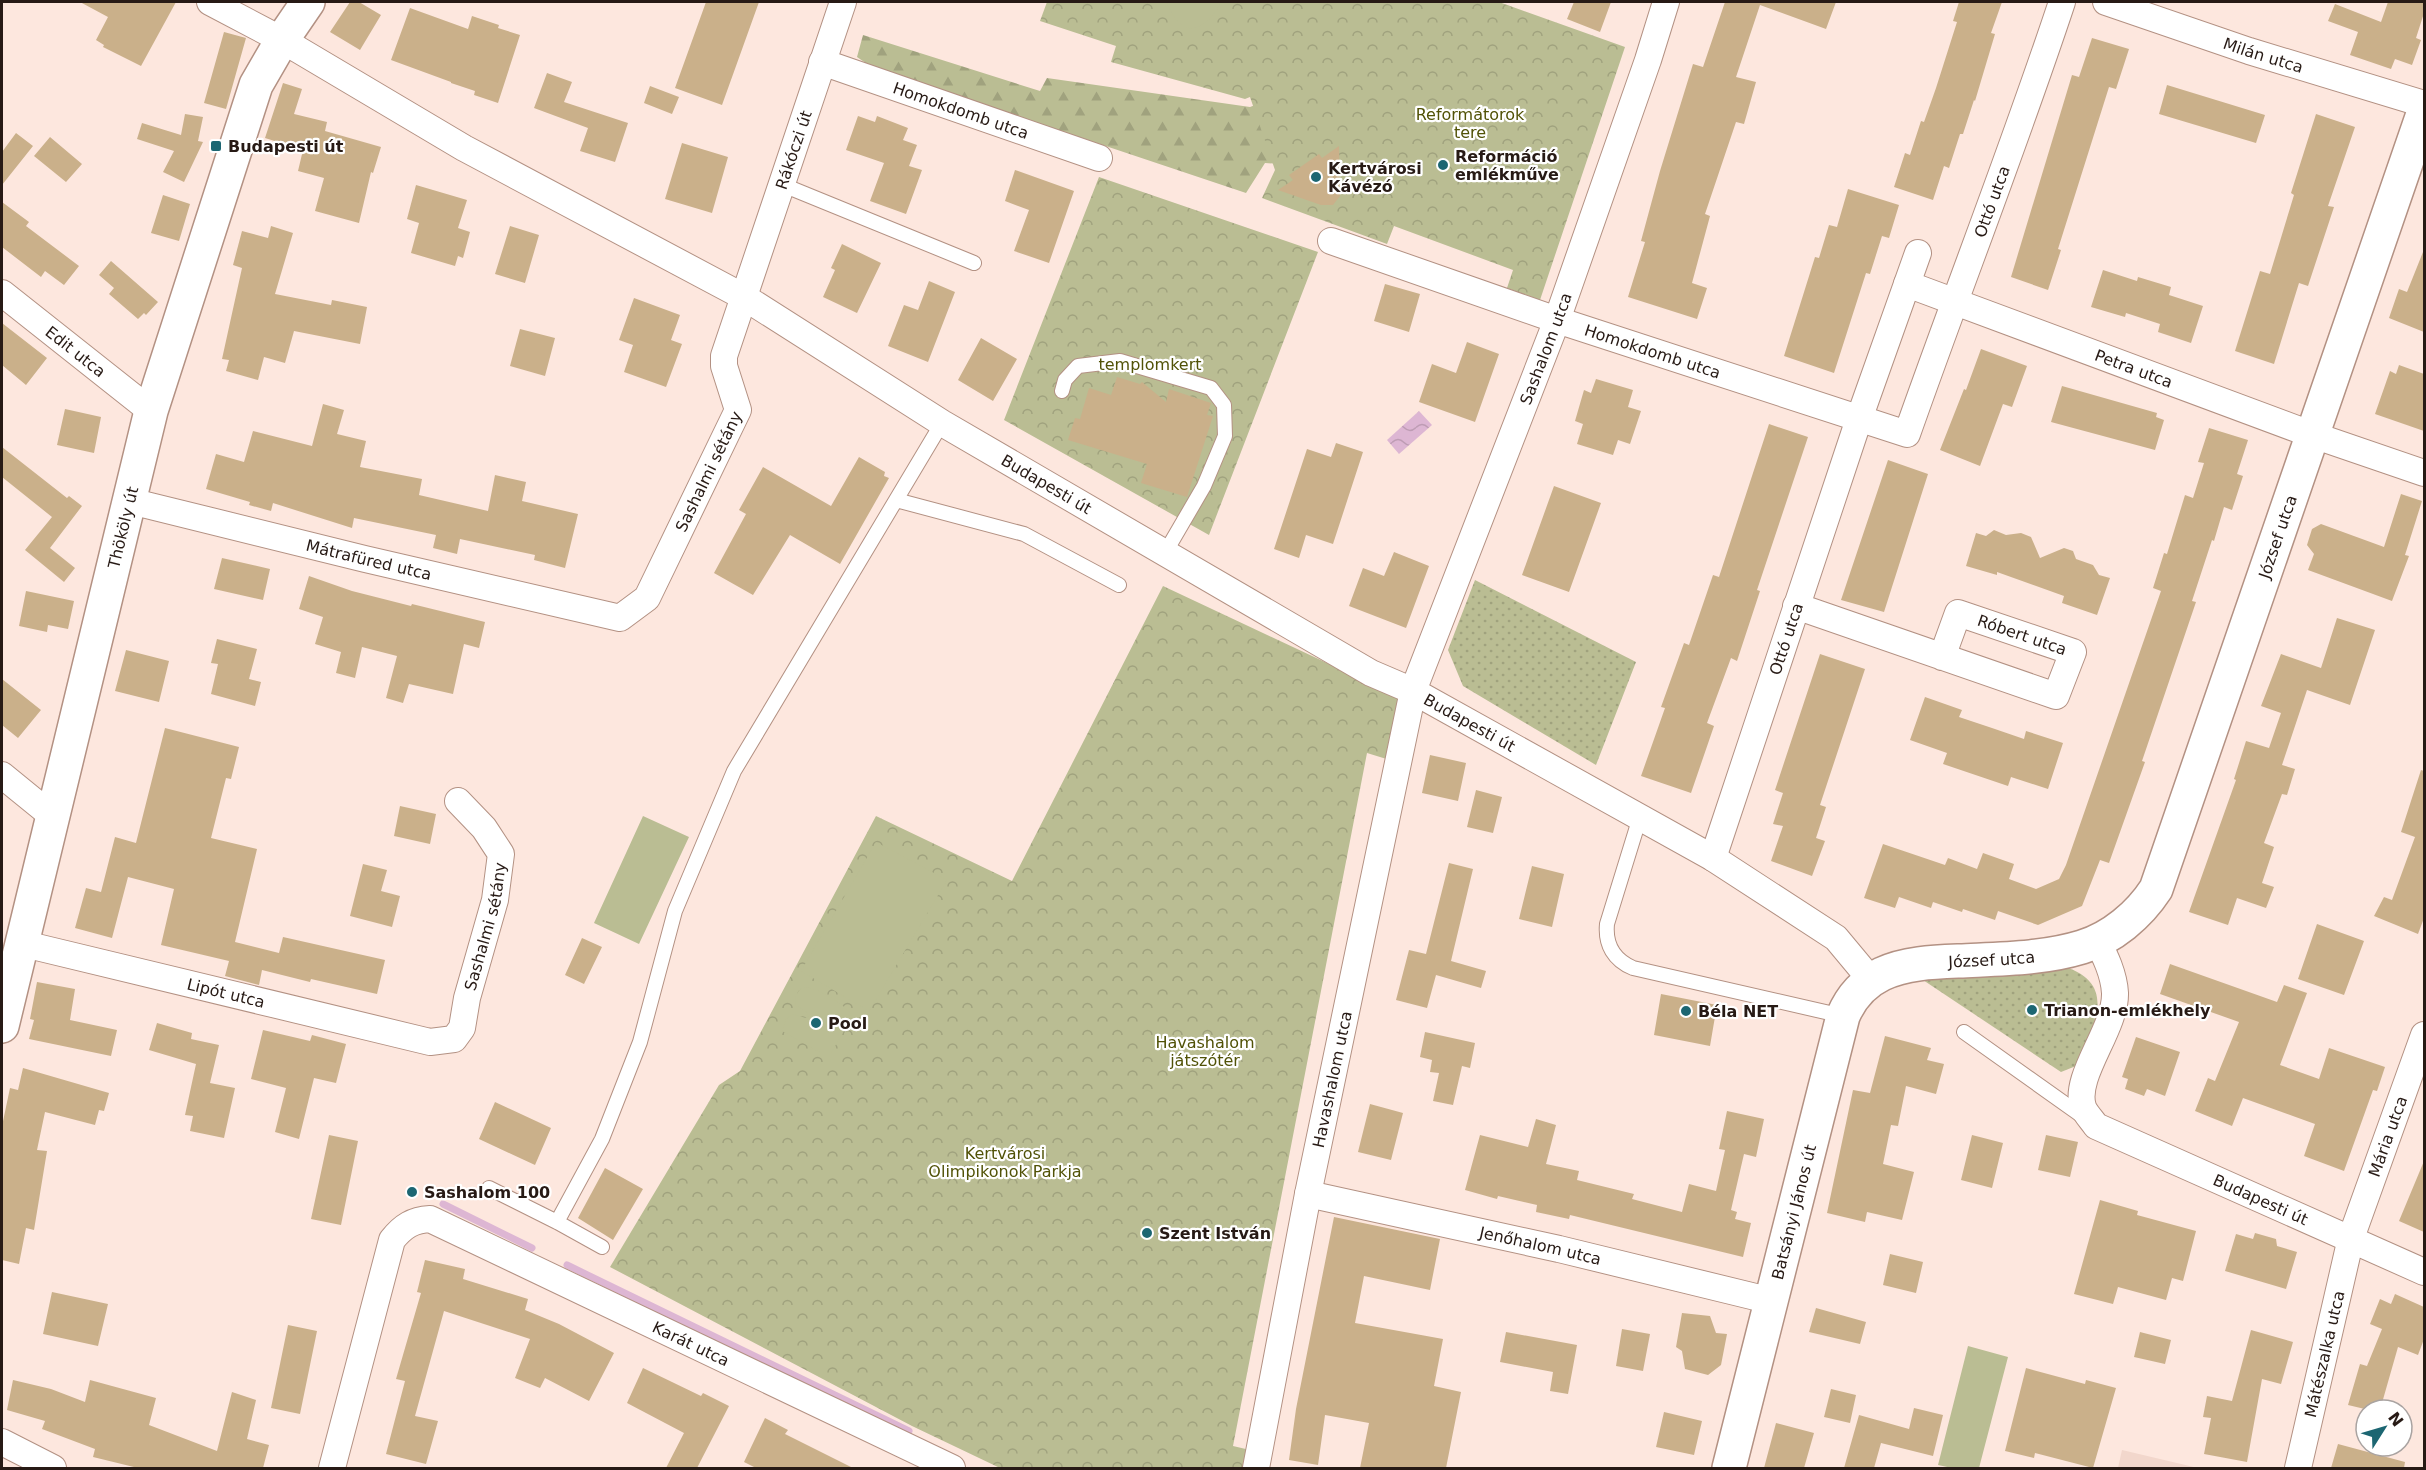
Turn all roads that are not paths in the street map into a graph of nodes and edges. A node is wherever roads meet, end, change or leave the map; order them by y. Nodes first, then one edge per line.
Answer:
1 (210, 2) edge
2 (308, 2) edge
3 (843, 2) edge
4 (1666, 2) edge
5 (2062, 2) edge
6 (2106, 2) edge
7 (282, 40) junction
8 (822, 62) junction
9 (2424, 104) edge
10 (2424, 111) edge
11 (1099, 158) dead end
12 (783, 185) junction
13 (1331, 241) dead end
14 (1918, 253) dead end
15 (974, 263) dead end
16 (1907, 284) junction
17 (2, 293) edge
18 (744, 297) junction
19 (1954, 300) junction
20 (1557, 320) junction
21 (1062, 391) dead end
22 (151, 411) junction
23 (1859, 419) junction
24 (942, 423) junction
25 (1907, 434) joint
26 (2313, 435) junction
27 (2424, 473) edge
28 (896, 500) junction
29 (130, 501) junction
30 (1165, 553) junction
31 (1119, 585) dead end
32 (1796, 606) junction
33 (608, 615) joint
34 (1942, 657) junction
35 (1413, 691) junction
36 (2, 776) edge
37 (458, 801) dead end
38 (51, 815) junction
39 (1640, 818) junction
40 (1713, 858) junction
41 (2097, 940) junction
42 (20, 943) junction
43 (1877, 976) junction
44 (1843, 1016) junction
45 (2, 1026) edge
46 (1964, 1032) dead end
47 (2424, 1035) edge
48 (430, 1042) joint
49 (2096, 1126) junction
50 (489, 1188) dead end
51 (1308, 1194) junction
52 (557, 1222) junction
53 (2351, 1238) junction
54 (602, 1247) dead end
55 (2424, 1272) edge
56 (1772, 1301) junction
57 (2, 1442) edge
58 (53, 1468) edge
59 (332, 1468) edge
60 (952, 1468) edge
61 (1256, 1468) edge
62 (1729, 1468) edge
63 (2298, 1468) edge

1 - 7 street, Budapesti út
2 - 7 street, Thököly út
3 - 8 street, Rákóczi út
4 - 20 street, Sashalom utca
5 - 19 street, Ottó utca
6 - 9 street, Milán utca
7 - 18 street, Budapesti út
7 - 22 street, Thököly út
8 - 11 street, Homokdomb utca
8 - 12 street, Rákóczi út
10 - 26 street, József utca
12 - 15 lane
12 - 18 street, Rákóczi út
13 - 20 street, Homokdomb utca
14 - 16 street, Ottó utca
16 - 19 street, Petra utca
16 - 23 street, Ottó utca
17 - 22 street, Edit utca
18 - 24 street, Budapesti út
18 - 33 street, Sashalmi sétány
19 - 25 street, Ottó utca
19 - 26 street, Petra utca
20 - 23 street, Homokdomb utca
20 - 35 street, Sashalom utca
21 - 30 lane
22 - 29 street, Thököly út
23 - 25 street, Homokdomb utca
23 - 32 street, Ottó utca
24 - 28 lane
24 - 30 street, Budapesti út
26 - 27 street, Petra utca
26 - 41 street, József utca
28 - 31 lane
28 - 52 lane
29 - 33 street, Mátrafüred utca
29 - 38 street, Thököly út
30 - 35 street, Budapesti út
32 - 34 street, Róbert utca
32 - 40 street, Ottó utca
34 - 34 street, Róbert utca
35 - 39 street, Budapesti út
35 - 51 street, Havashalom utca
36 - 38 street
37 - 48 street, Sashalmi sétány
38 - 42 street, Thököly út
39 - 40 street, Budapesti út
39 - 44 lane
40 - 43 street, Budapesti út
41 - 43 street, József utca
41 - 49 street
42 - 45 street, Thököly út
42 - 48 street, Lipót utca
43 - 44 street, Batsányi János út
44 - 56 street, Batsányi János út
46 - 49 lane
47 - 53 street, Mária utca
49 - 53 street, Budapesti út
50 - 52 lane
51 - 56 street, Jenőhalom utca
51 - 61 street, Havashalom utca
52 - 54 lane
53 - 55 street, Budapesti út
53 - 63 street, Mátészalka utca
56 - 62 street, Batsányi János út
57 - 58 street
59 - 60 street, Karát utca

